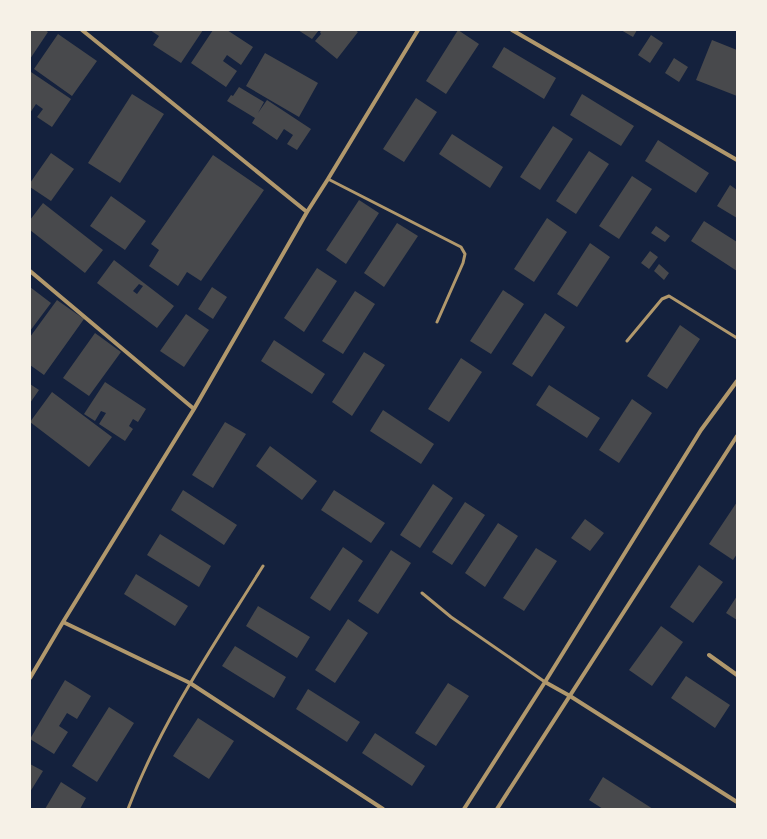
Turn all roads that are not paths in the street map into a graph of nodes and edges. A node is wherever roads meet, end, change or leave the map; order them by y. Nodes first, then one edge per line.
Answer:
1 (82, 30) edge
2 (418, 30) edge
3 (512, 30) edge
4 (737, 160) edge
5 (328, 178) junction
6 (306, 212) junction
7 (30, 271) edge
8 (436, 322) dead end
9 (737, 338) edge
10 (627, 341) dead end
11 (737, 380) edge
12 (194, 409) junction
13 (737, 436) edge
14 (732, 444) junction
15 (737, 447) edge
16 (263, 566) dead end
17 (422, 593) dead end
18 (63, 622) junction
19 (709, 655) dead end
20 (737, 675) edge
21 (30, 678) edge
22 (545, 682) junction
23 (190, 683) junction
24 (570, 696) junction
25 (737, 801) edge
26 (128, 809) edge
27 (383, 809) edge
28 (464, 809) edge
29 (497, 809) edge

1 - 6 street
2 - 5 street
3 - 4 street
5 - 6 street
5 - 8 lane
6 - 12 street
7 - 12 street
9 - 10 lane
11 - 22 street
12 - 18 street
13 - 14 street
14 - 15 street
14 - 24 street
16 - 23 lane
17 - 22 lane
18 - 21 street
18 - 23 street
19 - 20 street
22 - 24 street
22 - 28 street
23 - 26 lane
23 - 27 street
24 - 25 street
24 - 29 street

